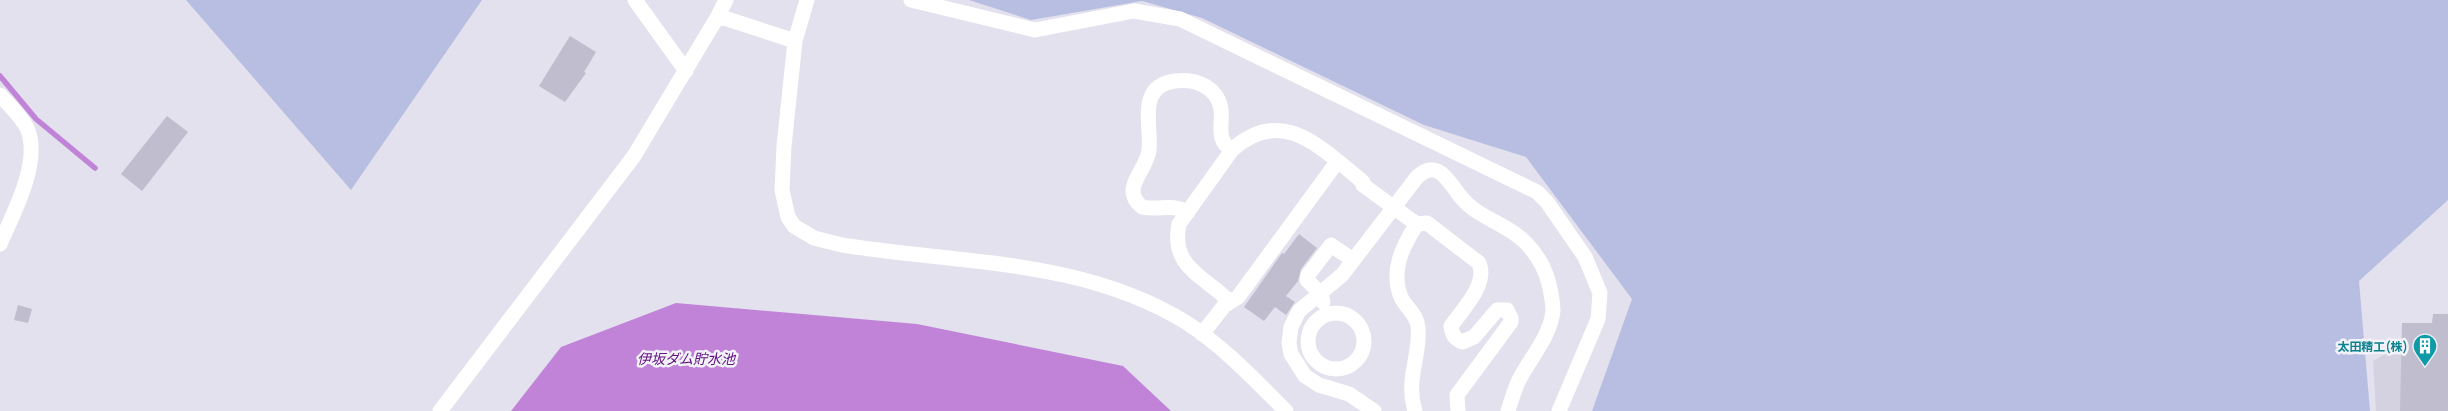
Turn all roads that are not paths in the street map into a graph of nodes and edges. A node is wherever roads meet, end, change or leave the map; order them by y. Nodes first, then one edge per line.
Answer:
1 (635, 0) edge
2 (726, 0) edge
3 (808, 0) edge
4 (910, 0) edge
5 (718, 16) junction
6 (795, 41) junction
7 (686, 71) junction
8 (0, 95) edge
9 (1232, 150) junction
10 (1338, 162) junction
11 (1188, 212) junction
12 (1414, 222) junction
13 (0, 244) edge
14 (1353, 260) junction
15 (1321, 294) junction
16 (1230, 302) junction
17 (1327, 315) dead end
18 (1202, 334) junction
19 (440, 411) edge
20 (1286, 411) edge
21 (1374, 411) edge
22 (1415, 411) edge
23 (1458, 411) edge
24 (1508, 411) edge
25 (1559, 411) edge

1 - 7 street
2 - 5 street
3 - 6 street
4 - 25 street
5 - 6 street
5 - 7 street
6 - 18 street
7 - 19 street
8 - 13 street
9 - 10 street
9 - 11 street
9 - 11 street
10 - 12 street, bridge
10 - 16 street
11 - 16 street
12 - 22 street
12 - 23 street
14 - 15 street
14 - 15 street
14 - 24 street
15 - 17 street
15 - 21 street
16 - 18 street
18 - 20 street

